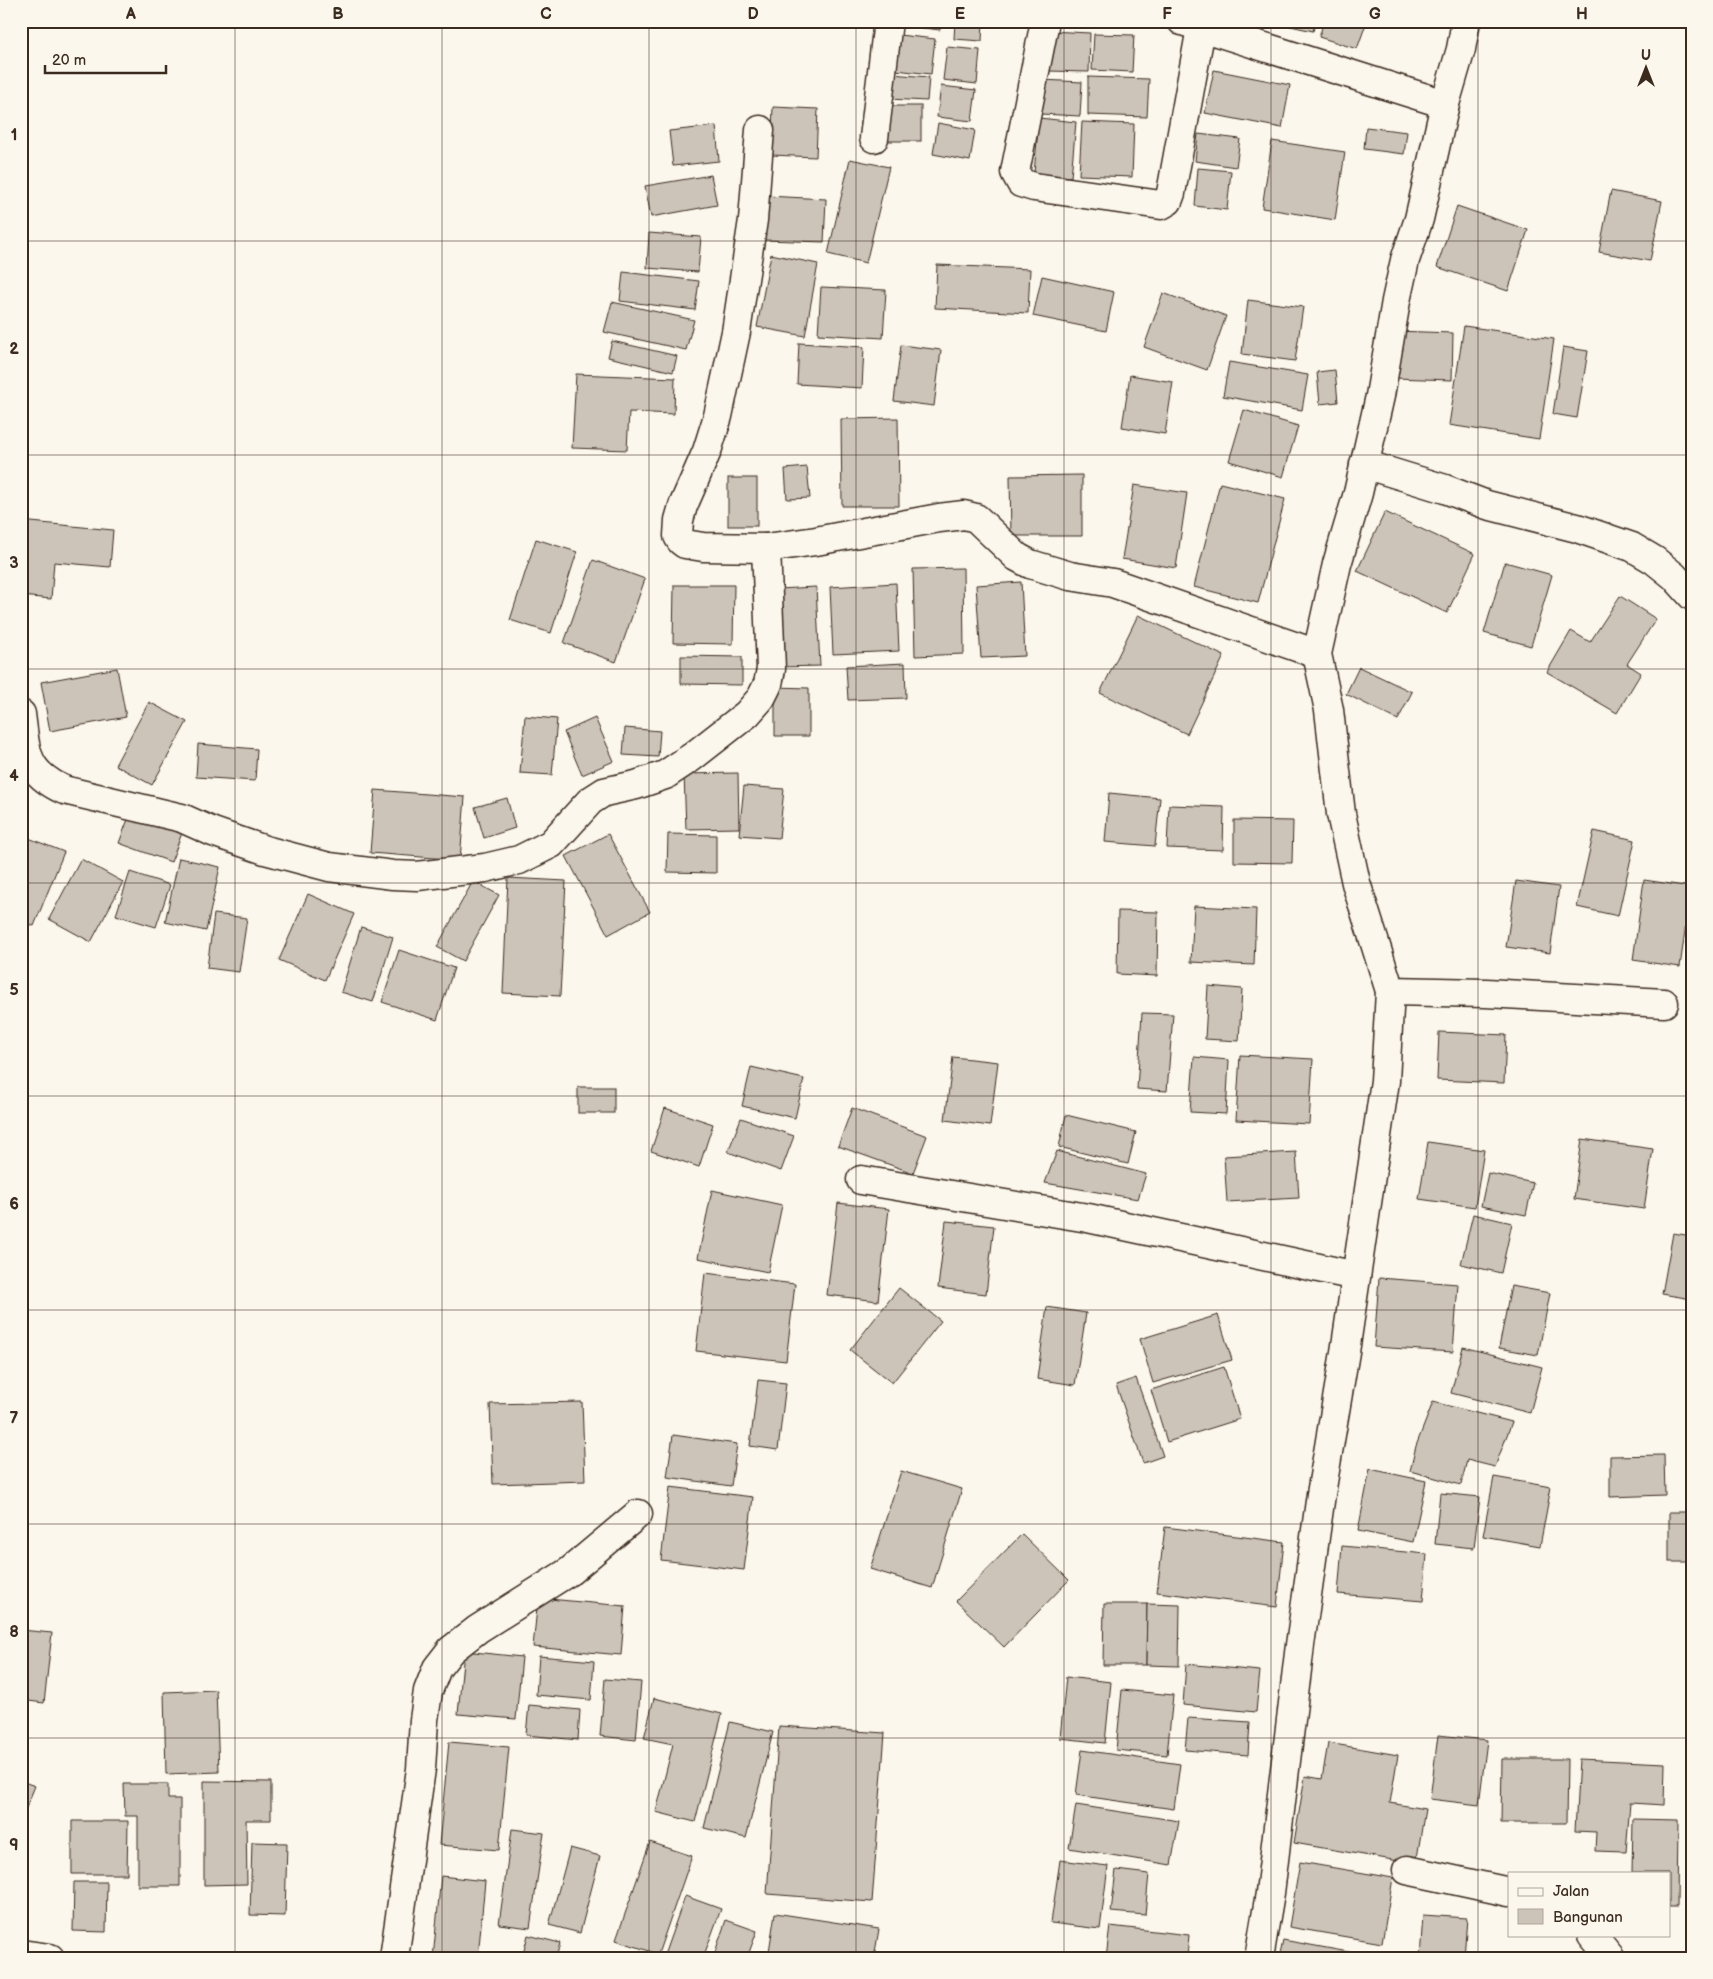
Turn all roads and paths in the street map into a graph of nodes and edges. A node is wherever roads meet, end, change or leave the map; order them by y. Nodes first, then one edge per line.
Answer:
1 (888, 21) edge
2 (1045, 21) edge
3 (1466, 21) edge
4 (1192, 25) edge
5 (1445, 104) junction
6 (760, 130) dead end
7 (874, 138) dead end
8 (1364, 464) junction
9 (766, 548) junction
10 (1692, 596) edge
11 (1317, 654) junction
12 (21, 714) edge
13 (1390, 991) junction
14 (1664, 1003) dead end
15 (861, 1180) dead end
16 (1356, 1276) junction
17 (638, 1514) dead end
18 (1406, 1870) dead end
19 (1508, 1892) edge
20 (1593, 1936) edge
21 (21, 1954) edge
22 (50, 1958) edge
23 (394, 1958) edge
24 (1259, 1958) edge
25 (1611, 1958) edge

1 - 7 street
2 - 4 street
3 - 5 street
4 - 5 street
5 - 8 street
6 - 9 street
8 - 10 street
8 - 11 street
9 - 11 street
9 - 12 street
11 - 13 street
13 - 14 street
13 - 16 street
15 - 16 street
16 - 24 street
17 - 23 street
18 - 19 street
20 - 25 street
21 - 22 street

